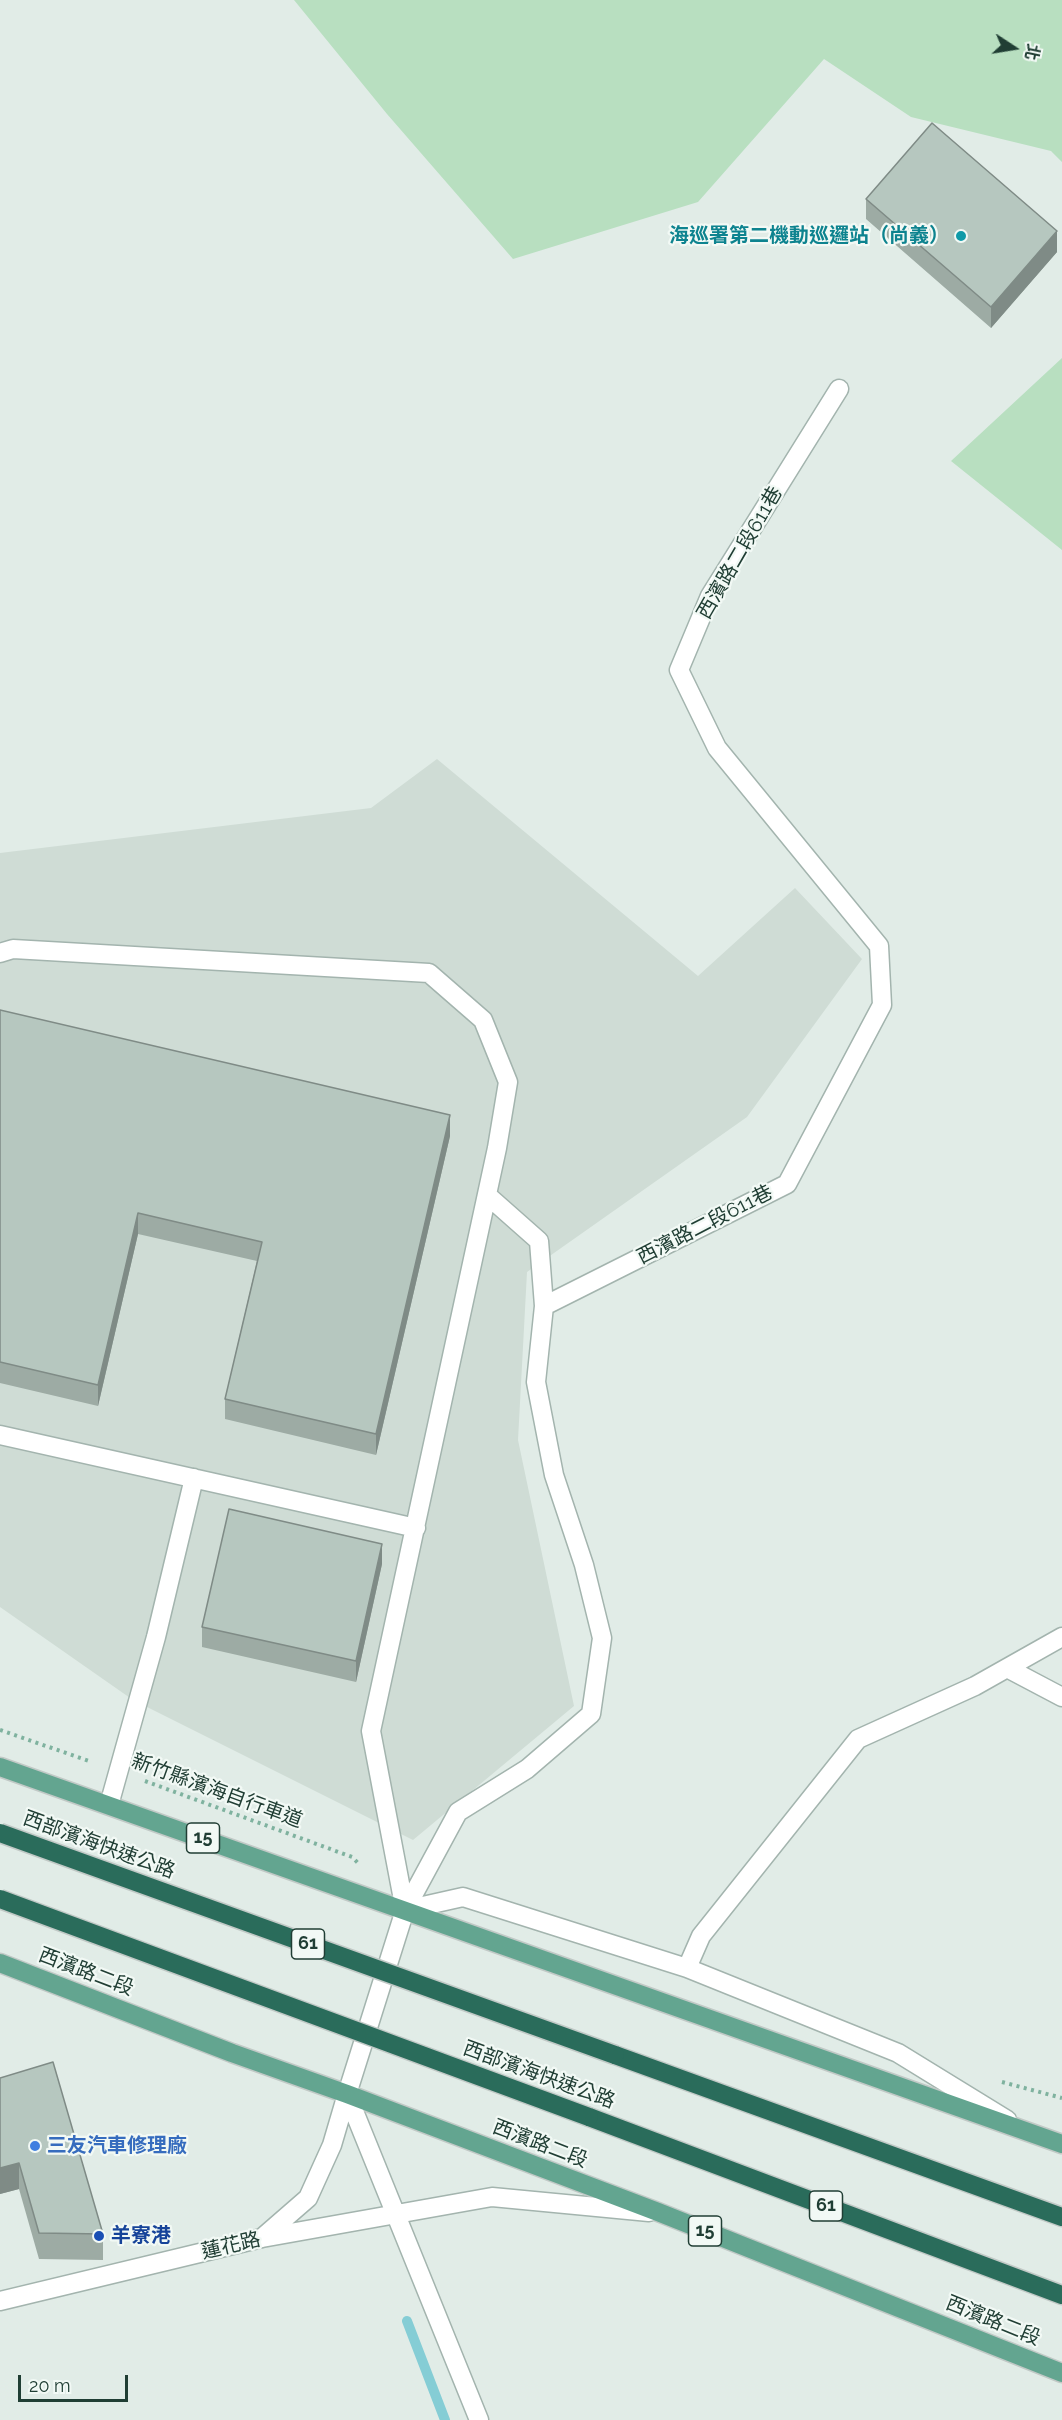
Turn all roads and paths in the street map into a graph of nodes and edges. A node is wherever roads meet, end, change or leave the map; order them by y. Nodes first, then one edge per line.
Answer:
1 (839, 389) dead end
2 (0, 953) edge
3 (487, 1195) junction
4 (544, 1306) junction
5 (0, 1435) edge
6 (194, 1478) junction
7 (416, 1528) junction
8 (1062, 1637) edge
9 (1007, 1668) junction
10 (1062, 1697) edge
11 (0, 1730) edge
12 (0, 1767) edge
13 (118, 1771) junction
14 (109, 1805) junction
15 (0, 1833) edge
16 (359, 1864) dead end
17 (0, 1899) edge
18 (405, 1910) junction
19 (0, 1963) edge
20 (687, 1968) junction
21 (347, 2094) junction
22 (1025, 2131) junction
23 (1062, 2144) edge
24 (658, 2212) junction
25 (394, 2216) junction
26 (1062, 2217) edge
27 (262, 2238) junction
28 (1062, 2295) edge
29 (0, 2301) edge
30 (1062, 2373) edge
31 (479, 2420) edge

1 - 4 street, 西濱路二段611巷
2 - 3 street
3 - 4 street
3 - 7 street
4 - 18 street
5 - 6 street
6 - 7 street
6 - 13 street
7 - 18 street
8 - 9 street
9 - 10 street
9 - 20 street
11 - 13 path, 新竹縣濱海自行車道
12 - 14 main road, 15
13 - 14 street
13 - 16 path, 新竹縣濱海自行車道
14 - 18 main road, 15
15 - 26 highway, 西部濱海快速公路 / 61, bridge
17 - 28 highway, 西部濱海快速公路 / 61, bridge
18 - 20 street
18 - 21 street
18 - 22 main road, 15
19 - 21 main road, 西濱路二段 / 15
20 - 22 street
21 - 24 main road, 西濱路二段 / 15
21 - 25 street
21 - 27 street
22 - 23 main road, 15
24 - 25 street, 蓮花路
24 - 30 main road, 西濱路二段 / 15
25 - 27 street, 蓮花路
25 - 31 street
27 - 29 street, 蓮花路

